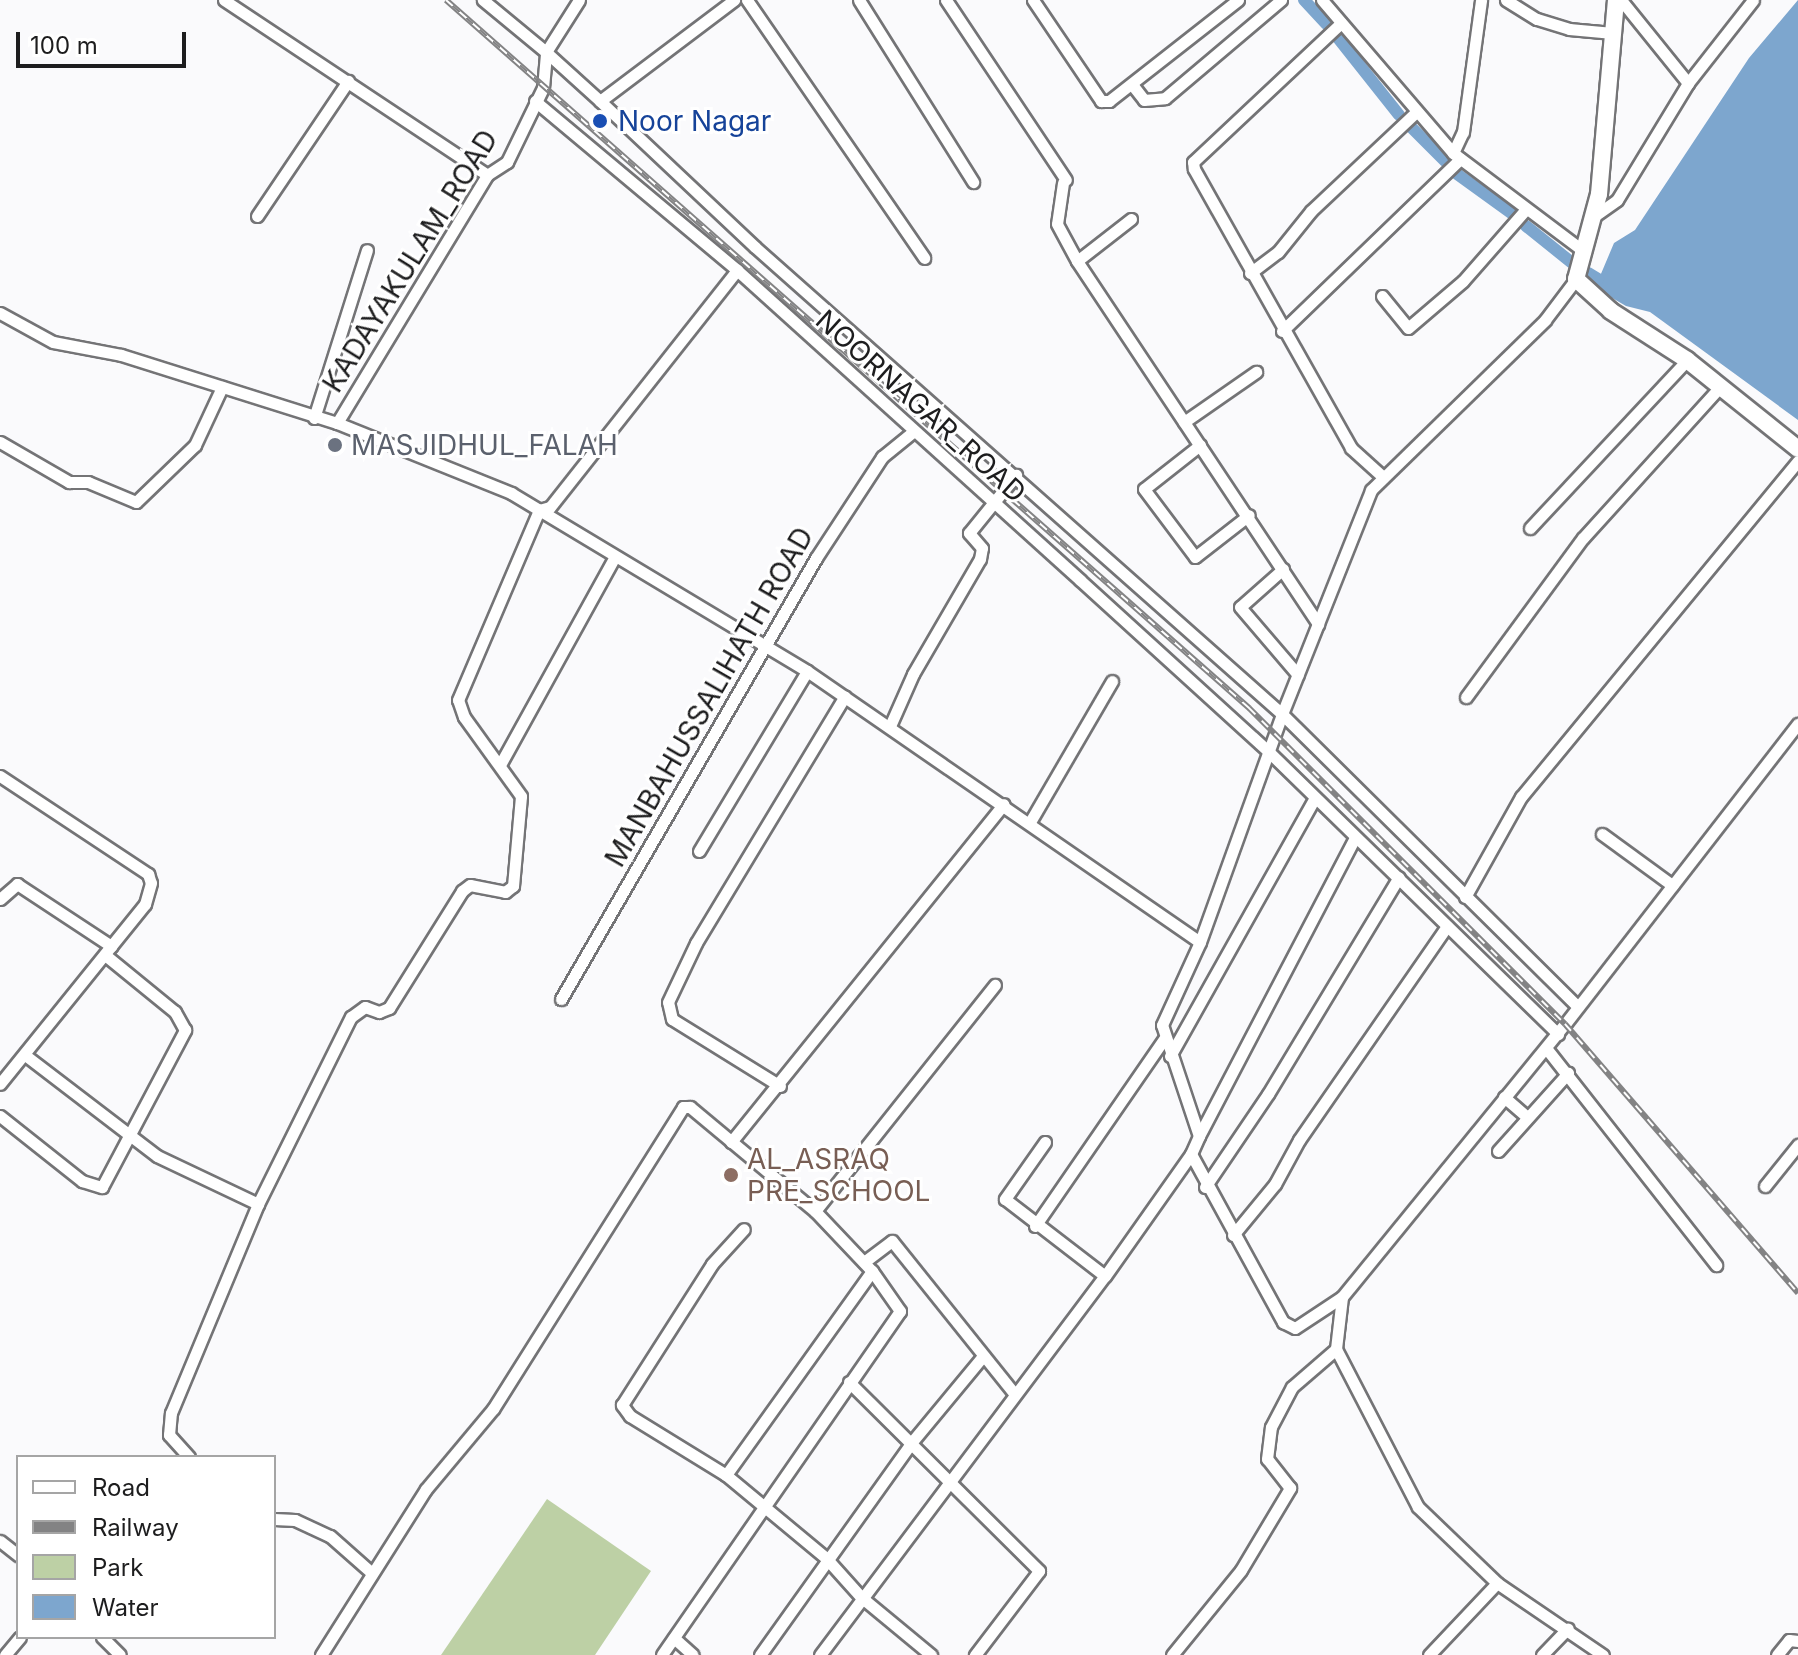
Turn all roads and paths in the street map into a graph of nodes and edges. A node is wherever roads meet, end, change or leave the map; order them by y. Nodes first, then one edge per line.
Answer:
1 (224, 0) edge
2 (483, 0) edge
3 (579, 0) edge
4 (734, 0) edge
5 (747, 0) edge
6 (859, 0) edge
7 (946, 0) edge
8 (1033, 0) edge
9 (1238, 0) edge
10 (1281, 0) edge
11 (1322, 0) edge
12 (1481, 0) edge
13 (1506, 0) edge
14 (1618, 0) edge
15 (1751, 1) edge
16 (718, 4) edge
17 (1332, 5) edge
18 (1341, 23) junction
19 (1613, 33) junction
20 (546, 52) junction
21 (348, 81) junction
22 (1688, 83) junction
23 (1134, 87) junction
24 (535, 101) junction
25 (600, 101) junction
26 (1415, 113) junction
27 (1457, 156) junction
28 (487, 175) junction
29 (973, 182) dead end
30 (1526, 209) junction
31 (257, 216) dead end
32 (1593, 217) junction
33 (1131, 219) dead end
34 (367, 250) dead end
35 (1585, 252) junction
36 (924, 258) dead end
37 (1077, 261) junction
38 (737, 270) junction
39 (1250, 273) junction
40 (1576, 279) junction
41 (1382, 296) dead end
42 (0, 313) edge
43 (1282, 331) junction
44 (1687, 360) junction
45 (1256, 372) dead end
46 (222, 387) junction
47 (1720, 387) junction
48 (314, 418) junction
49 (1184, 422) junction
50 (337, 423) junction
51 (913, 432) junction
52 (0, 442) edge
53 (1200, 445) junction
54 (1798, 449) edge
55 (1798, 461) edge
56 (1016, 475) junction
57 (1382, 476) junction
58 (992, 503) junction
59 (539, 510) junction
60 (1249, 515) junction
61 (1530, 528) dead end
62 (614, 558) junction
63 (1283, 569) junction
64 (1318, 624) junction
65 (765, 649) junction
66 (807, 671) junction
67 (1298, 675) junction
68 (1112, 681) dead end
69 (845, 696) junction
70 (1466, 697) dead end
71 (1282, 714) junction
72 (1798, 724) edge
73 (890, 726) junction
74 (1269, 752) junction
75 (501, 763) junction
76 (0, 776) edge
77 (1314, 799) junction
78 (1004, 804) junction
79 (1030, 822) junction
80 (1602, 834) dead end
81 (1354, 840) junction
82 (699, 851) dead end
83 (1399, 877) junction
84 (1672, 885) junction
85 (1465, 897) junction
86 (0, 899) edge
87 (1447, 926) junction
88 (1200, 942) junction
89 (108, 950) junction
90 (995, 985) dead end
91 (561, 999) dead end
92 (1578, 1007) junction
93 (1558, 1034) junction
94 (1164, 1039) junction
95 (1546, 1048) junction
96 (25, 1055) junction
97 (1170, 1056) junction
98 (1568, 1073) junction
99 (0, 1084) edge
100 (780, 1086) junction
101 (1504, 1097) junction
102 (0, 1116) edge
103 (1527, 1117) junction
104 (1199, 1136) junction
105 (130, 1138) junction
106 (731, 1142) junction
107 (1045, 1142) dead end
108 (1798, 1145) edge
109 (1498, 1151) dead end
110 (1191, 1154) junction
111 (1765, 1186) dead end
112 (1205, 1187) junction
113 (258, 1204) junction
114 (815, 1211) junction
115 (1035, 1226) junction
116 (744, 1229) dead end
117 (1233, 1235) junction
118 (1716, 1265) dead end
119 (868, 1267) junction
120 (1105, 1276) junction
121 (1342, 1297) junction
122 (1336, 1349) junction
123 (983, 1356) junction
124 (849, 1382) junction
125 (1013, 1392) junction
126 (911, 1443) junction
127 (187, 1455) edge
128 (726, 1475) junction
129 (948, 1481) junction
130 (763, 1507) junction
131 (276, 1519) edge
132 (0, 1541) edge
133 (16, 1553) edge
134 (826, 1558) junction
135 (372, 1573) junction
136 (1497, 1583) junction
137 (861, 1597) junction
138 (1568, 1628) junction
139 (674, 1638) junction
140 (18, 1639) edge
141 (104, 1639) edge
142 (1798, 1641) edge
143 (5, 1655) edge
144 (120, 1655) edge
145 (321, 1655) edge
146 (662, 1655) edge
147 (693, 1655) edge
148 (760, 1655) edge
149 (820, 1655) edge
150 (931, 1655) edge
151 (975, 1655) edge
152 (1172, 1655) edge
153 (1429, 1655) edge
154 (1542, 1655) edge
155 (1602, 1655) edge
156 (1777, 1655) edge

1 - 21 street
2 - 20 street
3 - 20 street
4 - 16 street
5 - 36 street
6 - 29 street
7 - 37 street
8 - 23 street
9 - 23 street
10 - 23 street
11 - 17 street
12 - 27 street
13 - 19 street
14 - 19 street
14 - 22 street
15 - 22 street
16 - 25 street
17 - 18 street
18 - 26 street
18 - 39 street
19 - 32 street
20 - 24 street, KADAYAKULAM_ROAD
20 - 25 street
21 - 28 street
21 - 31 street
22 - 32 street
24 - 28 street, KADAYAKULAM_ROAD
24 - 38 street, NOORNAGAR_ROAD
25 - 56 street
26 - 27 street
26 - 39 street
27 - 30 street
27 - 43 street
28 - 50 street, KADAYAKULAM_ROAD
30 - 35 street
30 - 41 street
32 - 35 street
33 - 37 street
34 - 48 street
35 - 40 street
37 - 49 street
38 - 51 street, NOORNAGAR_ROAD
38 - 59 street
39 - 43 street
40 - 44 street
40 - 57 street
42 - 46 street
43 - 57 street
44 - 47 street
44 - 61 street
45 - 49 street
46 - 48 street
46 - 52 street
47 - 54 street
47 - 70 street
48 - 50 street
49 - 53 street
50 - 59 street
51 - 58 street, NOORNAGAR_ROAD
51 - 65 street, MANBAHUSSALIHATH ROAD
53 - 60 street
53 - 60 street
55 - 85 street
56 - 58 street
56 - 71 street
57 - 64 street
58 - 73 street
58 - 74 street, NOORNAGAR_ROAD
59 - 62 street
59 - 75 street
60 - 63 street
62 - 65 street
62 - 75 street
63 - 64 street
63 - 67 street
64 - 67 street
65 - 66 street
65 - 91 street, MANBAHUSSALIHATH ROAD
66 - 69 street
66 - 82 street
67 - 71 street
68 - 79 street
69 - 73 street
69 - 100 street
71 - 74 street
71 - 85 street
72 - 84 street
73 - 78 street
74 - 77 street, NOORNAGAR_ROAD
74 - 88 street
75 - 113 street
76 - 89 street
77 - 81 street, NOORNAGAR_ROAD
77 - 97 street
78 - 79 street
78 - 100 street
79 - 88 street
80 - 84 street
81 - 83 street, NOORNAGAR_ROAD
81 - 104 street
83 - 87 street, NOORNAGAR_ROAD
83 - 112 street
84 - 92 street
85 - 92 street
86 - 89 street
87 - 93 street, NOORNAGAR_ROAD
87 - 117 street
88 - 94 street
89 - 96 street
89 - 105 street
90 - 114 street
92 - 93 street
93 - 95 street
94 - 97 street
94 - 115 street
95 - 98 street
95 - 101 street
96 - 99 street
96 - 105 street
97 - 104 street
98 - 103 street
98 - 118 street
100 - 106 street
101 - 103 street
101 - 121 street
102 - 105 street
103 - 109 street
104 - 110 street
105 - 113 street
106 - 114 street
106 - 135 street
107 - 115 street
108 - 111 street
110 - 112 street
110 - 120 street
112 - 117 street
113 - 127 street
114 - 119 street
115 - 120 street
116 - 128 street
117 - 121 street
119 - 123 street
119 - 124 street
119 - 128 street
120 - 125 street
121 - 122 street
122 - 136 street
122 - 152 street
123 - 125 street
123 - 126 street
124 - 126 street
124 - 130 street
125 - 129 street
126 - 129 street
126 - 134 street
128 - 130 street
129 - 137 street
129 - 151 street
130 - 134 street
130 - 139 street
131 - 135 street
132 - 133 street
134 - 137 street
134 - 148 street
135 - 145 street
136 - 138 street
136 - 153 street
137 - 149 street
137 - 150 street
138 - 154 street
138 - 155 street
139 - 146 street
139 - 147 street
140 - 143 street
141 - 144 street
142 - 156 street

